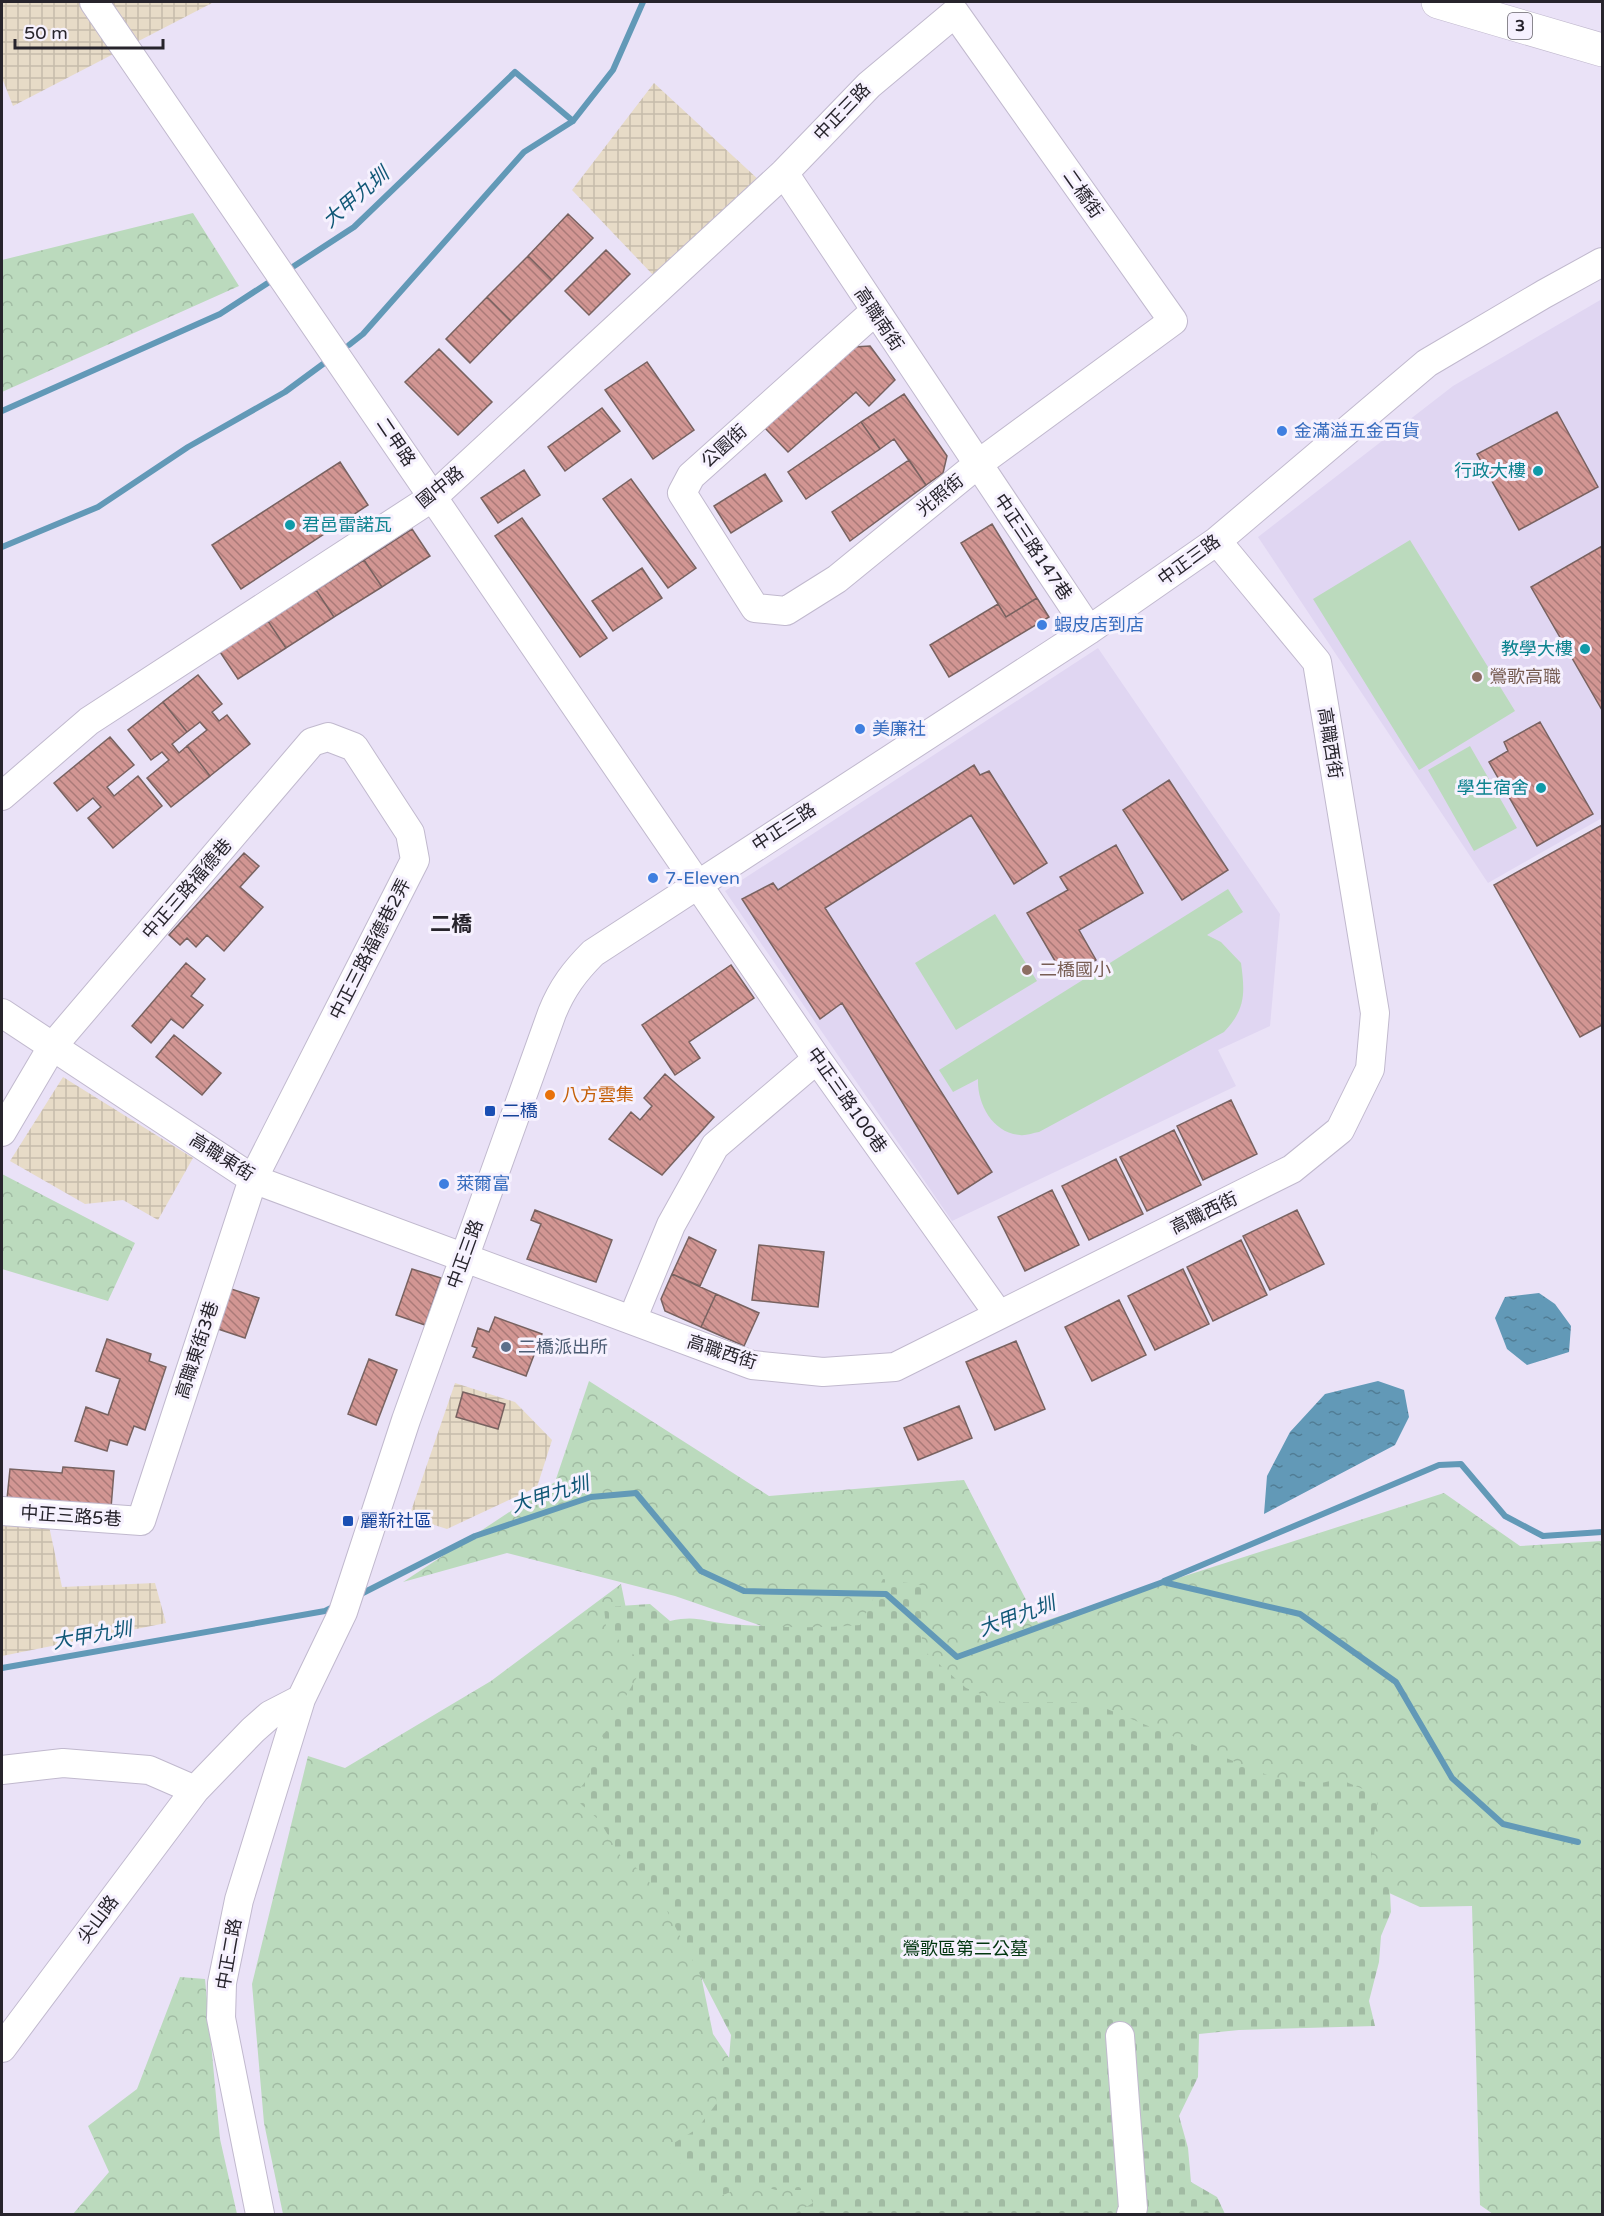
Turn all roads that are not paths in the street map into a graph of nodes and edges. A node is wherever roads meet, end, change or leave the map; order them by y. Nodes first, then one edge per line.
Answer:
1 (94, 2) edge
2 (1438, 2) edge
3 (955, 13) joint
4 (1602, 50) edge
5 (783, 173) junction
6 (1602, 262) edge
7 (874, 312) junction
8 (1120, 361) joint
9 (978, 464) junction
10 (433, 497) junction
11 (1217, 541) junction
12 (755, 608) joint
13 (1089, 630) junction
14 (327, 737) joint
15 (2, 796) edge
16 (698, 883) junction
17 (2, 1013) edge
18 (52, 1047) junction
19 (817, 1059) junction
20 (2, 1132) edge
21 (253, 1179) junction
22 (464, 1258) junction
23 (999, 1315) junction
24 (632, 1320) junction
25 (2, 1511) edge
26 (141, 1521) joint
27 (301, 1699) junction
28 (2, 1770) edge
29 (195, 1790) junction
30 (1120, 2036) dead end
31 (2, 2048) edge
32 (260, 2214) edge
33 (1131, 2214) edge

1 - 10 street, 二甲路
2 - 4 highway, 3
3 - 5 street, 中正三路
3 - 8 street, 二橋街
5 - 7 street, 高職南街
5 - 10 street, 國中路
6 - 11 street, 中正三路
7 - 9 street, 高職南街
7 - 12 street, 公園街
8 - 9 street, 光照街
9 - 12 street, 光照街
9 - 13 street, 中正三路147巷
10 - 15 street, 國中路
10 - 16 street, 二甲路
11 - 13 street, 中正三路
11 - 23 street, 高職西街
13 - 16 street, 中正三路
14 - 18 street, 中正三路福德巷
14 - 21 street, 中正三路福德巷2弄
16 - 19 street, 中正三路100巷
16 - 22 street, 中正三路
17 - 18 street, 高職東街
18 - 20 street, 中正三路福德巷
18 - 21 street, 高職東街
19 - 23 street, 中正三路100巷
19 - 24 street
21 - 22 street, 高職東街
21 - 26 street, 高職東街3巷
22 - 24 street, 高職西街
22 - 27 street, 中正三路
23 - 24 street, 高職西街
25 - 26 street, 中正三路5巷
27 - 29 street, 尖山路
27 - 32 street, 中正二路
28 - 29 street
29 - 31 street, 尖山路
30 - 33 street

